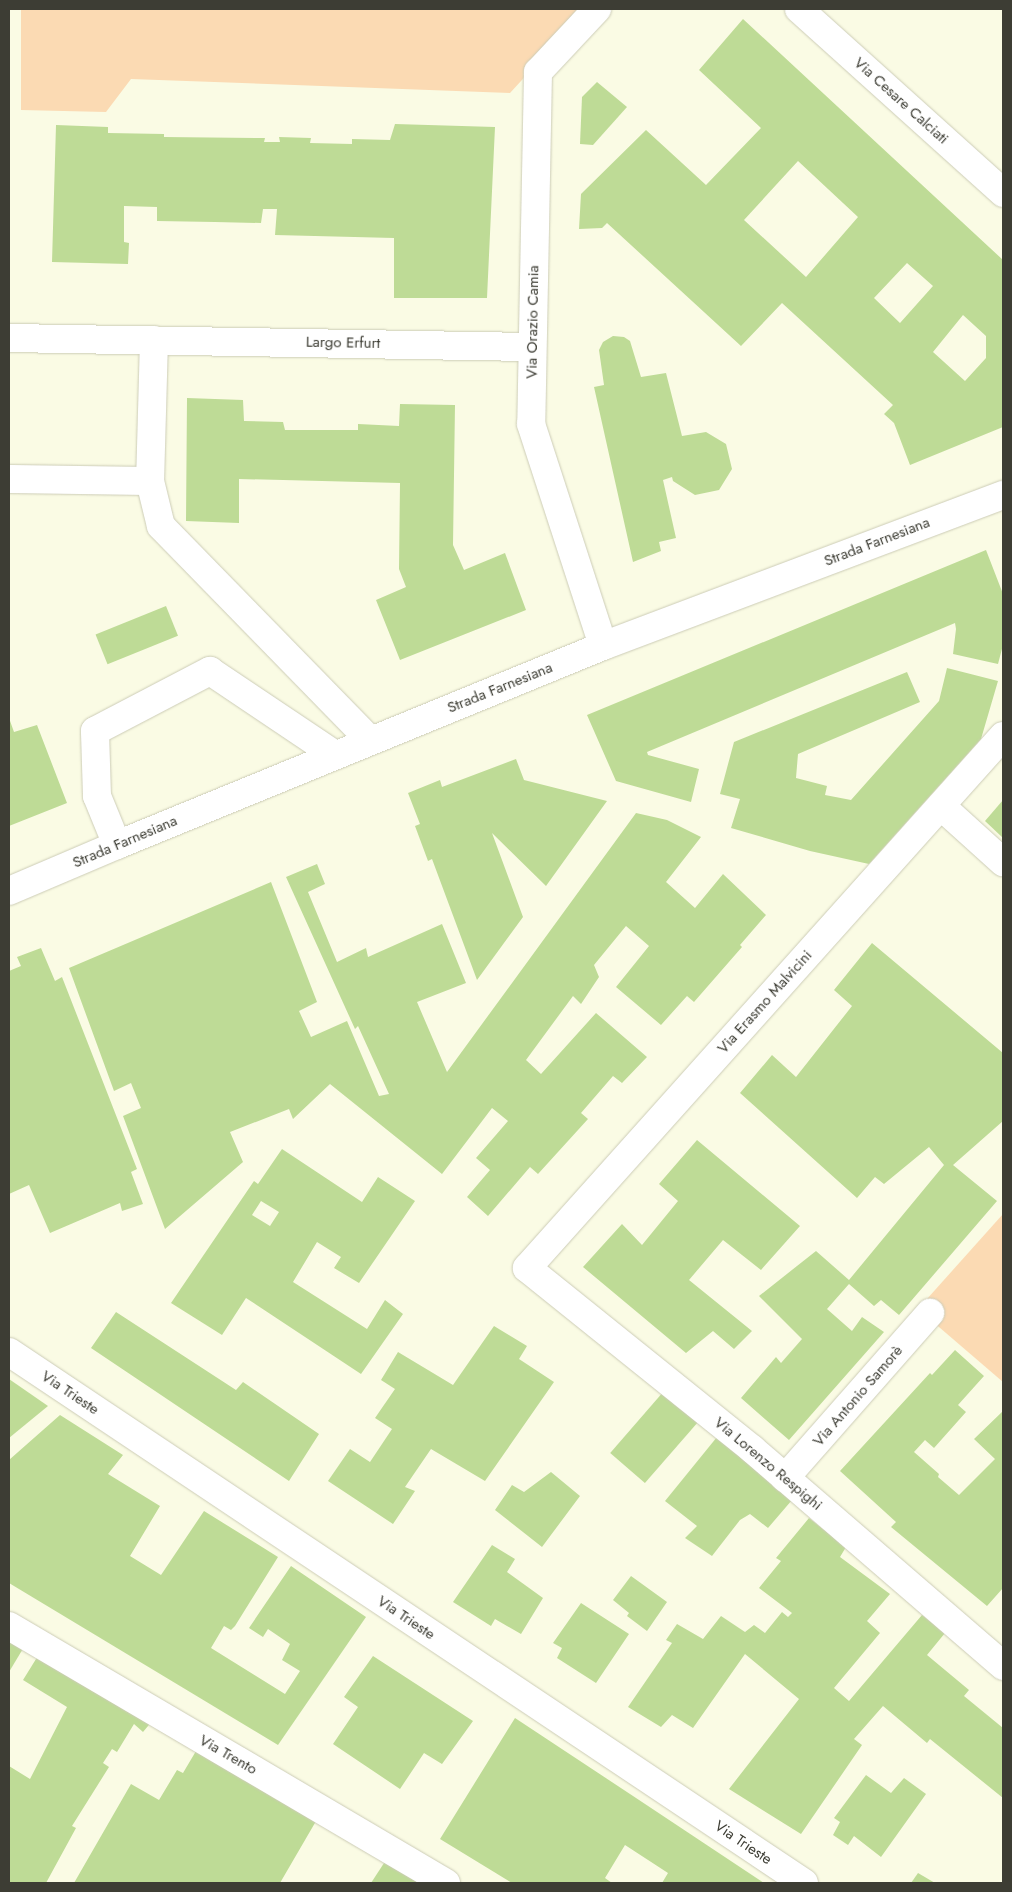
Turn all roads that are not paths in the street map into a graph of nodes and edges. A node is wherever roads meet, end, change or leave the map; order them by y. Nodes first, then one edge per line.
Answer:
1 (597, 9) edge
2 (799, 9) edge
3 (1003, 193) edge
4 (9, 338) edge
5 (154, 340) junction
6 (532, 347) junction
7 (9, 479) edge
8 (150, 481) junction
9 (1001, 494) edge
10 (603, 646) junction
11 (1003, 736) edge
12 (370, 740) junction
13 (335, 755) junction
14 (941, 806) junction
15 (117, 845) junction
16 (1003, 862) edge
17 (9, 891) edge
18 (527, 1268) joint
19 (930, 1313) dead end
20 (9, 1352) edge
21 (786, 1478) junction
22 (9, 1626) edge
23 (1003, 1666) edge
24 (446, 1883) edge
25 (804, 1883) edge

1 - 6 street, Via Orazio Camia
2 - 3 street, Via Cesare Calciati
4 - 5 street, Largo Erfurt
5 - 6 street, Largo Erfurt
5 - 8 street
6 - 10 street, Via Orazio Camia
7 - 8 street
8 - 12 street
9 - 10 street, Strada Farnesiana
10 - 12 street, Strada Farnesiana
11 - 14 street, Via Erasmo Malvicini
12 - 13 street, Strada Farnesiana
13 - 15 street, Strada Farnesiana
13 - 15 street
14 - 16 street
14 - 18 street, Via Erasmo Malvicini
15 - 17 street, Strada Farnesiana
18 - 21 street, Via Lorenzo Respighi
19 - 21 street, Via Antonio Samorè
20 - 25 street, Via Trieste
21 - 23 street, Via Lorenzo Respighi
22 - 24 street, Via Trento

